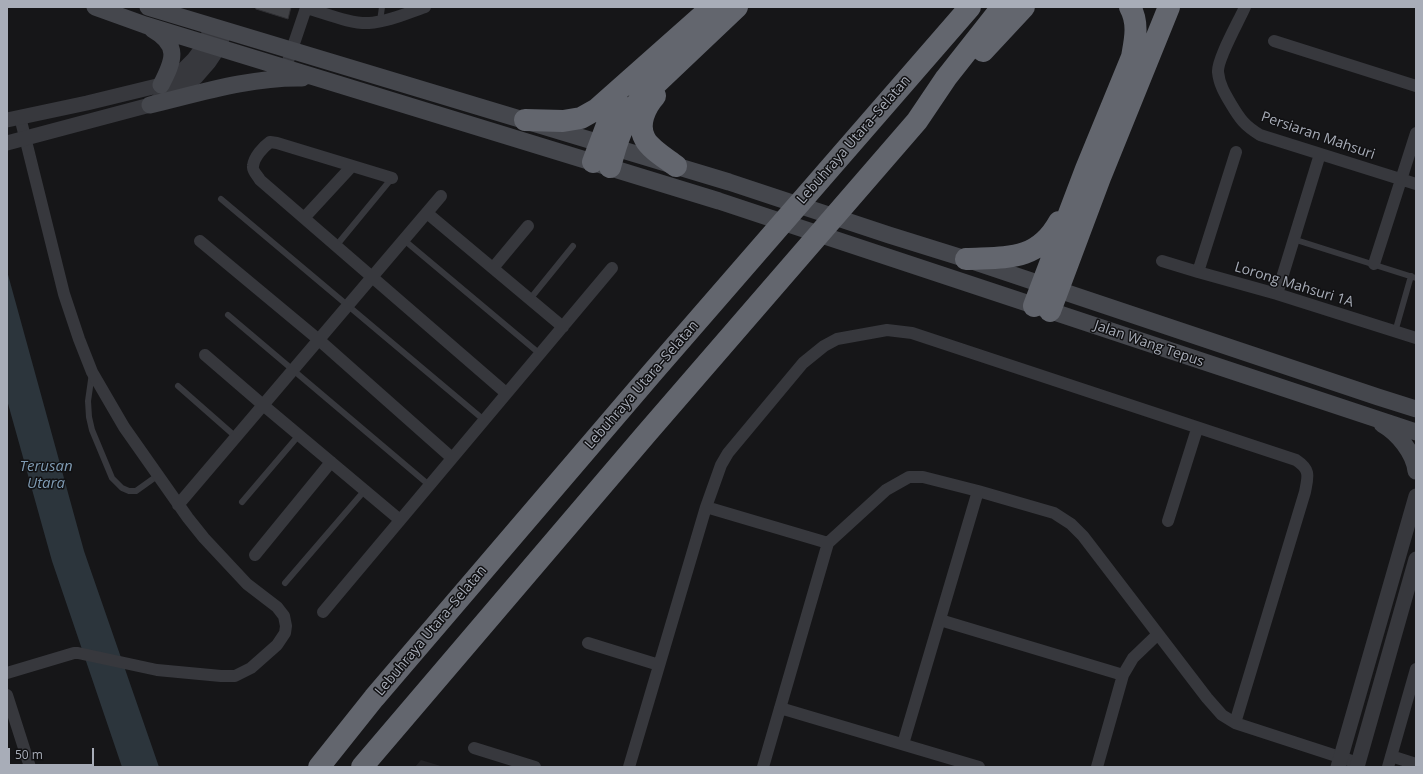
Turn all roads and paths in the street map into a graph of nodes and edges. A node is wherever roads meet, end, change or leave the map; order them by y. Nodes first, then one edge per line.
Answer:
1 (95, 7) edge
2 (148, 7) edge
3 (306, 7) edge
4 (382, 7) edge
5 (425, 7) edge
6 (958, 7) edge
7 (970, 7) edge
8 (1002, 7) edge
9 (1024, 7) edge
10 (1130, 7) edge
11 (1169, 7) edge
12 (1245, 7) edge
13 (723, 8) edge
14 (324, 10) edge
15 (380, 21) junction
16 (145, 24) junction
17 (218, 28) junction
18 (1274, 41) dead end
19 (213, 45) junction
20 (292, 50) junction
21 (920, 63) junction
22 (286, 67) junction
23 (321, 78) junction
24 (161, 84) junction
25 (1416, 86) edge
26 (150, 105) junction
27 (13, 119) edge
28 (524, 120) junction
29 (917, 121) junction
30 (1416, 133) edge
31 (25, 138) junction
32 (7, 143) edge
33 (1236, 152) dead end
34 (1320, 154) junction
35 (604, 155) junction
36 (352, 166) junction
37 (676, 166) junction
38 (1086, 169) junction
39 (392, 178) joint
40 (1401, 180) junction
41 (1416, 184) edge
42 (441, 196) dead end
43 (222, 199) dead end
44 (427, 213) junction
45 (304, 218) junction
46 (528, 226) dead end
47 (1293, 239) junction
48 (404, 240) junction
49 (200, 241) dead end
50 (336, 246) junction
51 (574, 246) dead end
52 (966, 259) junction
53 (1162, 261) dead end
54 (1374, 264) junction
55 (493, 268) junction
56 (612, 268) dead end
57 (1198, 272) junction
58 (373, 277) junction
59 (1414, 277) edge
60 (1050, 287) junction
61 (1277, 294) junction
62 (530, 299) junction
63 (349, 305) junction
64 (1042, 308) junction
65 (228, 315) dead end
66 (563, 327) junction
67 (1395, 332) junction
68 (1416, 338) edge
69 (319, 340) junction
70 (205, 354) dead end
71 (540, 354) junction
72 (293, 370) junction
73 (92, 372) junction
74 (178, 386) dead end
75 (506, 393) junction
76 (263, 405) junction
77 (1416, 409) edge
78 (1371, 418) junction
79 (484, 420) junction
80 (1197, 429) junction
81 (1416, 432) edge
82 (299, 435) junction
83 (236, 437) junction
84 (452, 458) junction
85 (331, 462) junction
86 (1416, 471) edge
87 (157, 476) junction
88 (429, 485) junction
89 (365, 490) junction
90 (978, 491) junction
91 (1416, 496) edge
92 (242, 502) dead end
93 (178, 505) junction
94 (706, 506) junction
95 (400, 520) junction
96 (1168, 521) dead end
97 (828, 543) junction
98 (255, 555) dead end
99 (1416, 559) edge
100 (285, 583) dead end
101 (323, 612) dead end
102 (940, 620) junction
103 (1158, 634) junction
104 (588, 643) dead end
105 (659, 664) junction
106 (1416, 669) edge
107 (7, 673) edge
108 (1123, 675) junction
109 (7, 695) edge
110 (780, 708) junction
111 (1235, 723) junction
112 (903, 744) junction
113 (474, 748) dead end
114 (1339, 762) edge
115 (1389, 762) edge
116 (1416, 764) edge
117 (1358, 765) edge
118 (30, 767) edge
119 (319, 767) edge
120 (362, 767) edge
121 (535, 767) edge
122 (629, 767) edge
123 (763, 767) edge
124 (979, 767) edge
125 (1097, 767) edge

1 - 16 main road
2 - 17 main road
3 - 14 street
3 - 20 street
4 - 15 lane
5 - 15 street
6 - 21 highway
7 - 21 highway, Lebuhraya Utara–Selatan
8 - 29 highway
9 - 29 highway
10 - 38 highway
11 - 60 highway
12 - 34 street, Persiaran Mahsuri
13 - 28 highway
13 - 35 highway
13 - 37 highway
14 - 15 street
16 - 19 main road
16 - 24 main road
17 - 19 street
17 - 20 main road
18 - 25 street
19 - 22 main road
19 - 24 street
19 - 26 street
20 - 22 street
20 - 28 main road
21 - 119 highway, Lebuhraya Utara–Selatan
22 - 23 main road
23 - 26 main road
23 - 35 main road
24 - 27 street
26 - 31 street
27 - 31 street
28 - 35 main road
29 - 120 highway
30 - 40 street
31 - 32 street
31 - 73 street
33 - 57 street
34 - 40 street, Persiaran Mahsuri
34 - 47 street
35 - 37 main road, Jalan Wang Tepus
35 - 64 main road, Jalan Wang Tepus
36 - 39 street
36 - 45 street
36 - 45 street
37 - 52 main road, Jalan Wang Tepus
38 - 52 highway
38 - 60 highway
39 - 50 lane
40 - 41 street, Persiaran Mahsuri
40 - 54 street
42 - 44 street
43 - 63 lane
44 - 48 street
44 - 55 street
45 - 50 street
46 - 55 street
47 - 54 lane
47 - 61 street
48 - 58 street
48 - 71 lane
49 - 69 street
50 - 58 street
51 - 62 lane
52 - 60 main road, Jalan Wang Tepus
53 - 57 street, Lorong Mahsuri 1A
54 - 59 lane
55 - 62 street
56 - 66 street
57 - 61 street, Lorong Mahsuri 1A
58 - 63 street
58 - 75 street
59 - 67 lane
60 - 64 highway
60 - 77 main road, Jalan Wang Tepus
61 - 67 street, Lorong Mahsuri 1A
62 - 66 street
63 - 69 street
63 - 79 lane
64 - 78 main road, Jalan Wang Tepus
65 - 72 lane
66 - 71 street
67 - 68 street, Lorong Mahsuri 1A
69 - 72 street
69 - 84 street
70 - 76 street
71 - 75 street
72 - 76 street
72 - 88 lane
73 - 87 street
73 - 87 lane
74 - 83 lane
75 - 79 street
76 - 82 street
76 - 83 street
78 - 81 main road, Jalan Wang Tepus
78 - 86 main road
79 - 84 street
80 - 94 street
80 - 96 street
80 - 111 street
82 - 85 street
82 - 92 lane
83 - 93 street
84 - 88 street
85 - 89 street
85 - 98 street
87 - 93 street
88 - 95 street
89 - 95 street
89 - 100 lane
90 - 97 street
90 - 102 street
90 - 103 street
91 - 114 street
93 - 107 street
94 - 97 street
94 - 105 street
95 - 101 street
97 - 110 street
99 - 117 street
102 - 108 street
102 - 112 street
103 - 108 street
103 - 111 street
104 - 105 street
105 - 122 street
106 - 115 street
108 - 125 street
109 - 118 street
110 - 112 street
110 - 123 street
111 - 114 street
112 - 124 street
113 - 121 street
114 - 117 street
115 - 116 street

